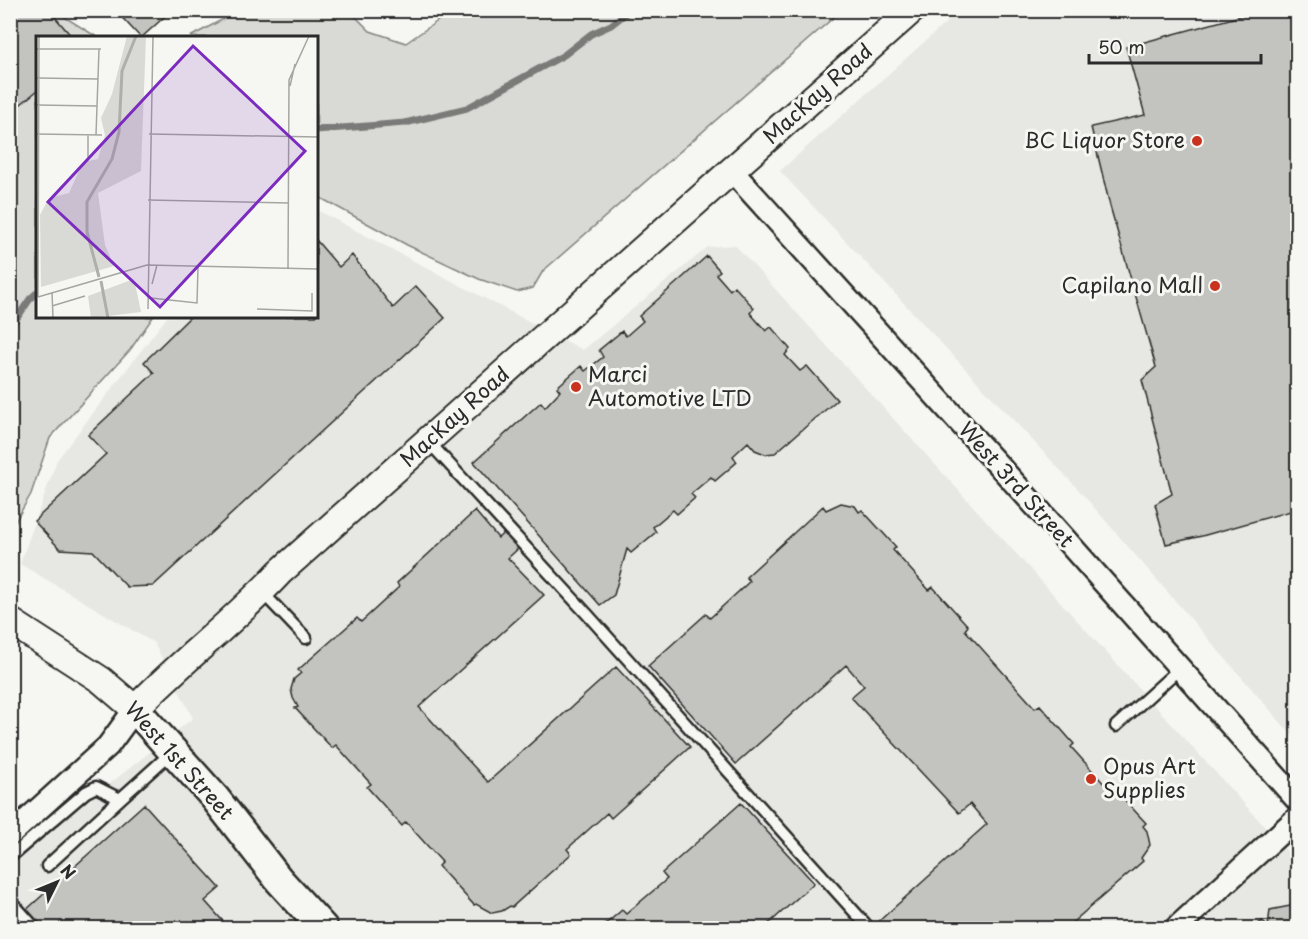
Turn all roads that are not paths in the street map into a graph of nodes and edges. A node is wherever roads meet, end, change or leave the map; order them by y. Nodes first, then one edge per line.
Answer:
1 (912, 10) edge
2 (731, 170) junction
3 (428, 441) junction
4 (262, 591) junction
5 (10, 621) edge
6 (306, 638) dead end
7 (1179, 669) junction
8 (135, 709) junction
9 (1116, 726) dead end
10 (173, 751) junction
11 (120, 799) junction
12 (1298, 801) edge
13 (1298, 817) edge
14 (10, 835) edge
15 (10, 857) edge
16 (47, 866) dead end
17 (10, 900) edge
18 (35, 928) edge
19 (323, 928) edge
20 (870, 928) edge
21 (1176, 928) edge

1 - 2 street, MacKay Road
2 - 3 street, MacKay Road
2 - 7 street, West 3rd Street
3 - 4 street, MacKay Road
3 - 20 lane
4 - 6 lane
4 - 8 street, MacKay Road
5 - 8 street, West 1st Street
7 - 9 lane
7 - 12 street, West 3rd Street
8 - 10 main road, West 1st Street
8 - 14 street, MacKay Road
10 - 11 lane
10 - 19 main road, West 1st Street
11 - 15 lane
11 - 16 lane
13 - 21 street
17 - 18 lane

